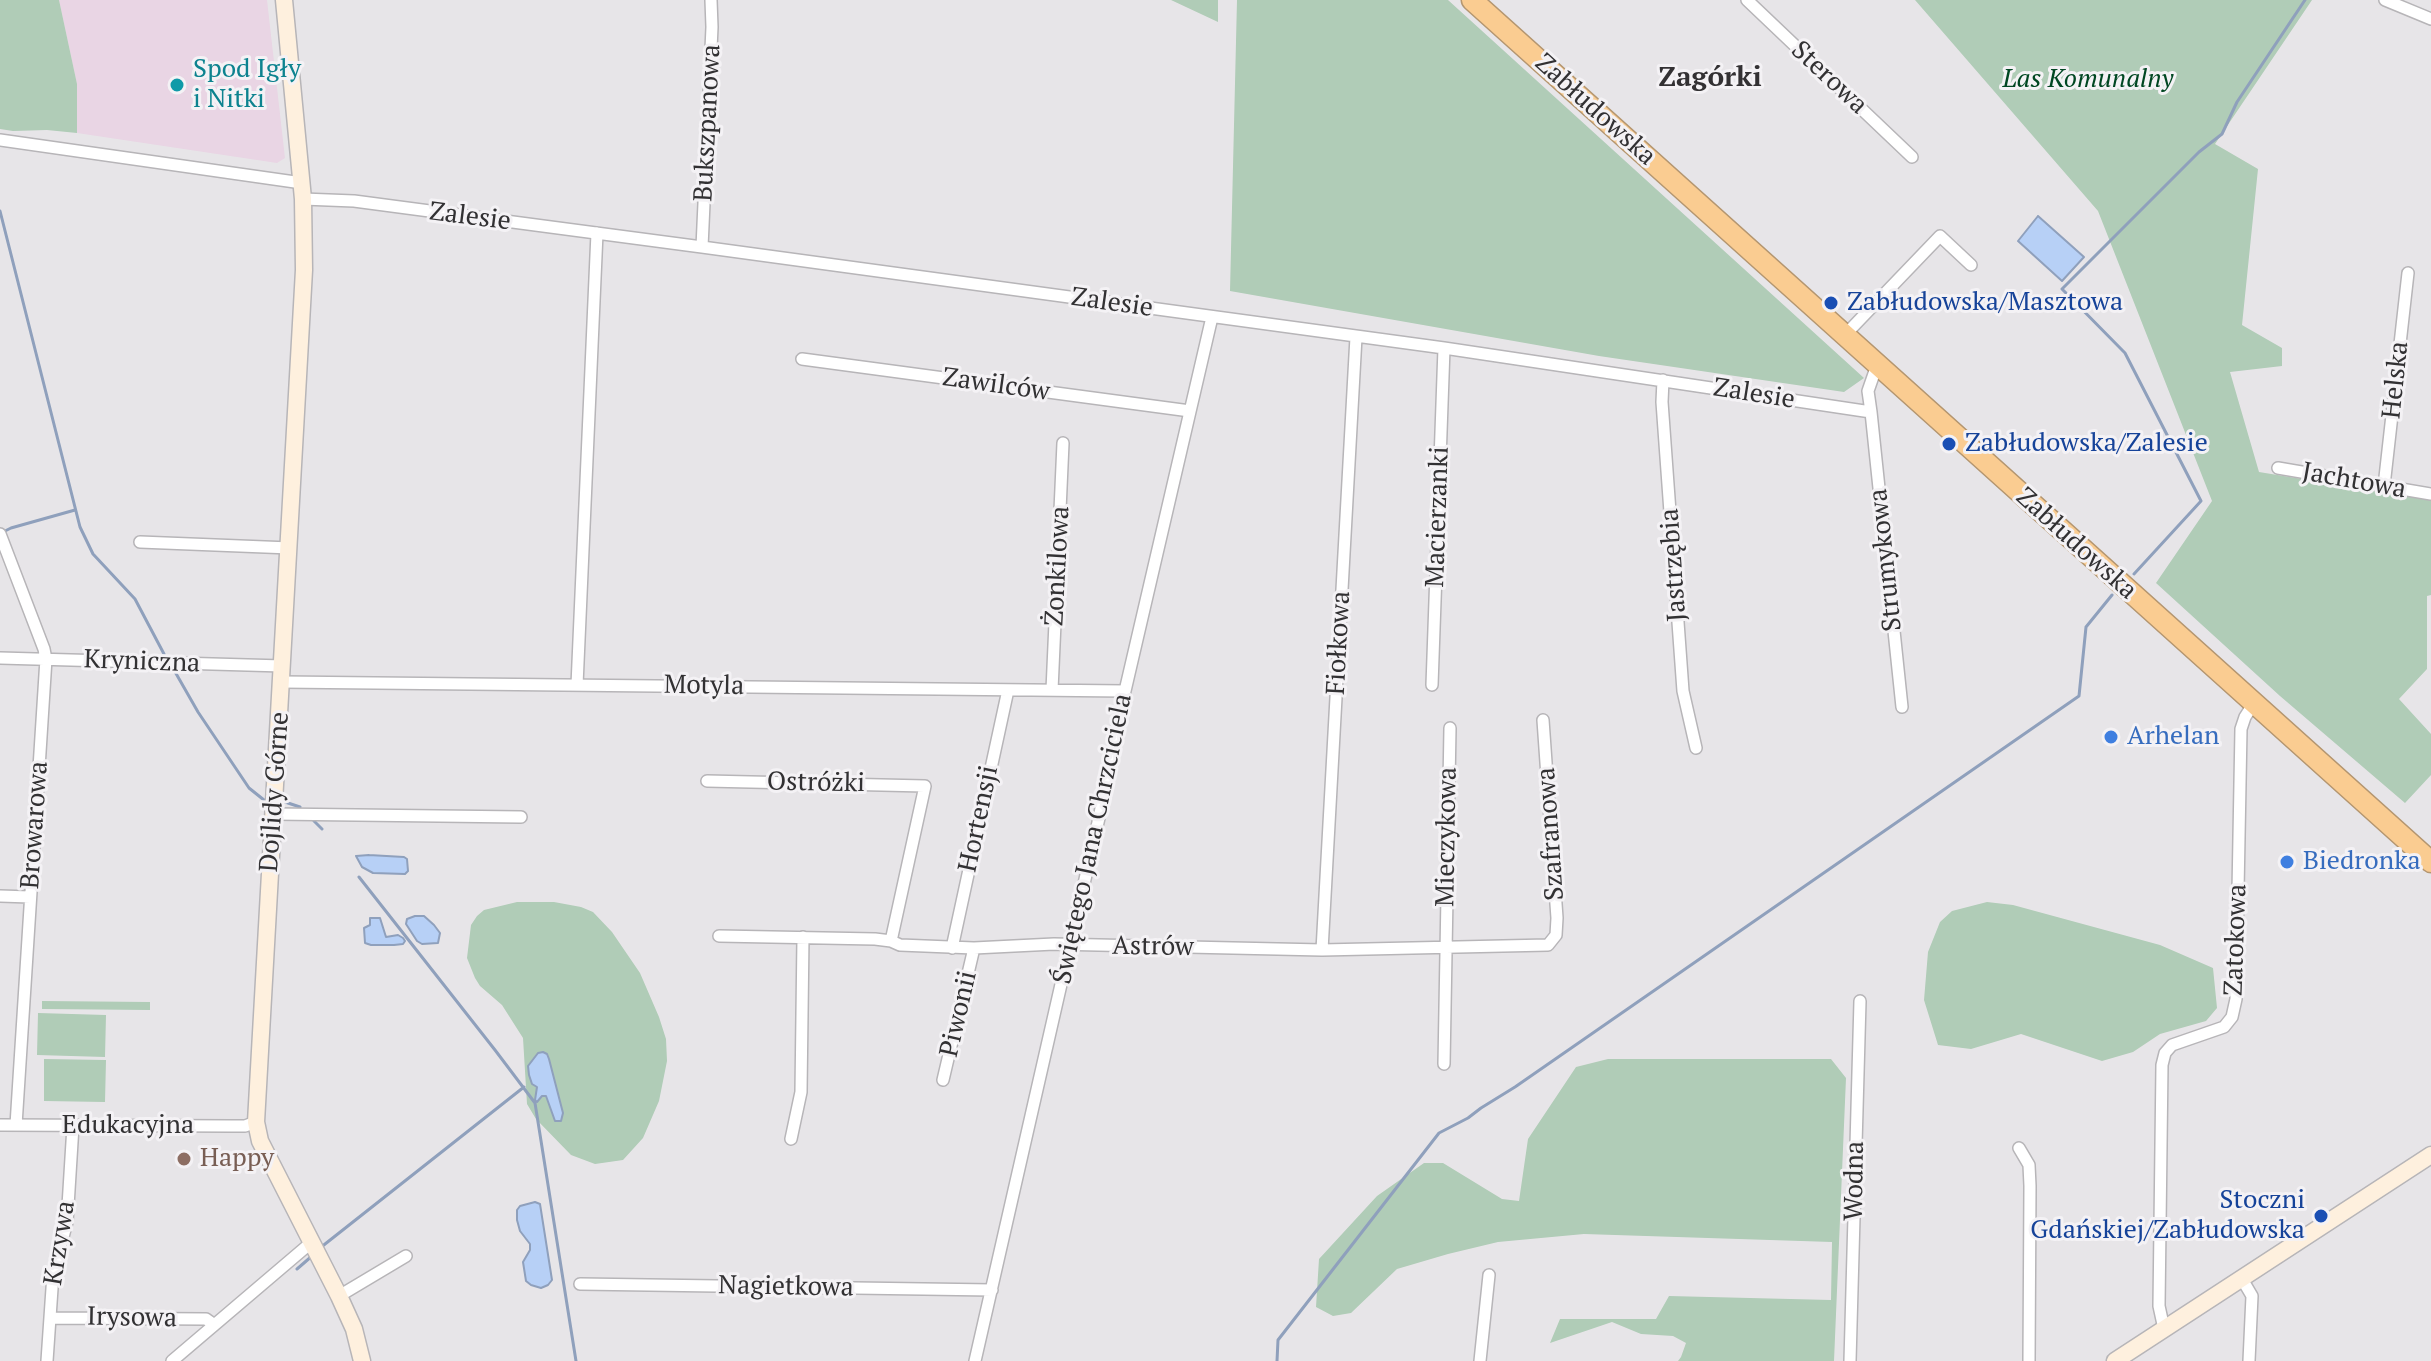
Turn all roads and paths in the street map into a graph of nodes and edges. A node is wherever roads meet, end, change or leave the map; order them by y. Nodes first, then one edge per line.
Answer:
1 (284, 0) edge
2 (711, 0) edge
3 (1472, 0) edge
4 (1747, 0) edge
5 (2385, 0) edge
6 (2431, 19) edge
7 (2, 140) edge
8 (1912, 157) dead end
9 (303, 191) junction
10 (597, 233) junction
11 (702, 247) junction
12 (1971, 265) dead end
13 (2408, 273) dead end
14 (1212, 317) junction
15 (1845, 335) junction
16 (1356, 337) junction
17 (1444, 348) junction
18 (802, 359) dead end
19 (1877, 365) junction
20 (1663, 380) junction
21 (1190, 411) junction
22 (1871, 412) junction
23 (1063, 443) dead end
24 (2278, 468) dead end
25 (2384, 486) junction
26 (2431, 494) edge
27 (1, 537) edge
28 (140, 542) dead end
29 (290, 548) junction
30 (0, 658) edge
31 (46, 659) junction
32 (283, 674) junction
33 (577, 685) junction
34 (1432, 685) dead end
35 (1008, 690) junction
36 (1052, 690) junction
37 (1125, 691) junction
38 (2254, 703) junction
39 (1902, 707) dead end
40 (1543, 720) dead end
41 (1450, 728) dead end
42 (1696, 748) dead end
43 (707, 781) dead end
44 (274, 814) junction
45 (521, 817) dead end
46 (2431, 862) edge
47 (0, 896) edge
48 (30, 897) junction
49 (719, 936) dead end
50 (803, 937) junction
51 (891, 941) junction
52 (1070, 945) junction
53 (1548, 945) joint
54 (1445, 946) junction
55 (952, 948) junction
56 (974, 948) junction
57 (1322, 950) junction
58 (1860, 1001) dead end
59 (1444, 1064) dead end
60 (943, 1080) dead end
61 (256, 1122) junction
62 (0, 1125) edge
63 (16, 1125) junction
64 (73, 1126) junction
65 (791, 1139) dead end
66 (2019, 1148) dead end
67 (2431, 1155) edge
68 (313, 1241) junction
69 (406, 1256) dead end
70 (1489, 1275) dead end
71 (2242, 1279) junction
72 (580, 1284) dead end
73 (992, 1290) junction
74 (339, 1296) junction
75 (50, 1318) junction
76 (213, 1324) junction
77 (2164, 1329) junction
78 (47, 1361) edge
79 (172, 1361) edge
80 (362, 1361) edge
81 (975, 1361) edge
82 (1480, 1361) edge
83 (1850, 1361) edge
84 (2029, 1361) edge
85 (2115, 1361) edge
86 (2249, 1361) edge

1 - 9 street, Dojlidy Górne
2 - 11 street, Bukszpanowa
3 - 15 highway, Zabłudowska
4 - 8 street, Sterowa
5 - 6 street
7 - 9 street, Zalesie
9 - 10 street, Zalesie
9 - 29 street, Dojlidy Górne
10 - 11 street, Zalesie
10 - 33 street
11 - 14 street, Zalesie
12 - 15 street
13 - 25 street, Helska
14 - 16 street, Zalesie
14 - 21 street, Świętego Jana Chrzciciela
15 - 19 highway, Zabłudowska
16 - 17 street, Zalesie
16 - 57 street, Fiołkowa
17 - 20 street, Zalesie
17 - 34 street, Macierzanki
18 - 21 street, Zawilców
19 - 22 street
19 - 38 highway, Zabłudowska
20 - 22 street, Zalesie
20 - 42 street, Jastrzębia
21 - 37 street, Świętego Jana Chrzciciela
22 - 39 street, Strumykowa
23 - 36 street, Żonkilowa
24 - 25 street, Jachtowa
25 - 26 street, Jachtowa
27 - 31 street, Browarowa
28 - 29 street
29 - 32 street, Dojlidy Górne
30 - 31 street, Kryniczna
31 - 32 street, Kryniczna
31 - 48 street, Browarowa
32 - 33 street, Motyla
32 - 44 street, Dojlidy Górne
33 - 35 street, Motyla
35 - 36 street, Motyla
35 - 55 street, Hortensji
36 - 37 street, Motyla
37 - 52 street, Świętego Jana Chrzciciela
38 - 46 highway, Zabłudowska
38 - 77 street, Zatokowa
40 - 53 street, Szafranowa
41 - 54 street, Mieczykowa
43 - 51 street, Ostróżki
44 - 45 street
44 - 61 street, Dojlidy Górne
47 - 48 street
48 - 63 street, Browarowa
49 - 50 street, Astrów
50 - 51 street, Astrów
50 - 65 street
51 - 55 street, Astrów
52 - 56 street, Astrów
52 - 57 street, Astrów
52 - 73 street, Świętego Jana Chrzciciela
53 - 54 street, Astrów
54 - 57 street, Astrów
54 - 59 street, Mieczykowa
55 - 56 street, Astrów
56 - 60 street, Piwonii
58 - 83 street, Wodna
61 - 64 street, Edukacyjna
61 - 68 street, Dojlidy Górne
62 - 63 street, Edukacyjna
63 - 64 street, Edukacyjna
64 - 75 street, Krzywa
66 - 84 street
67 - 71 street
68 - 74 street, Dojlidy Górne
68 - 76 street
69 - 74 street
70 - 82 street
71 - 77 street
71 - 86 street
72 - 73 street, Nagietkowa
73 - 81 street, Świętego Jana Chrzciciela
74 - 80 street, Dojlidy Górne
75 - 76 street, Irysowa
75 - 78 street, Krzywa
76 - 79 street
77 - 85 street

